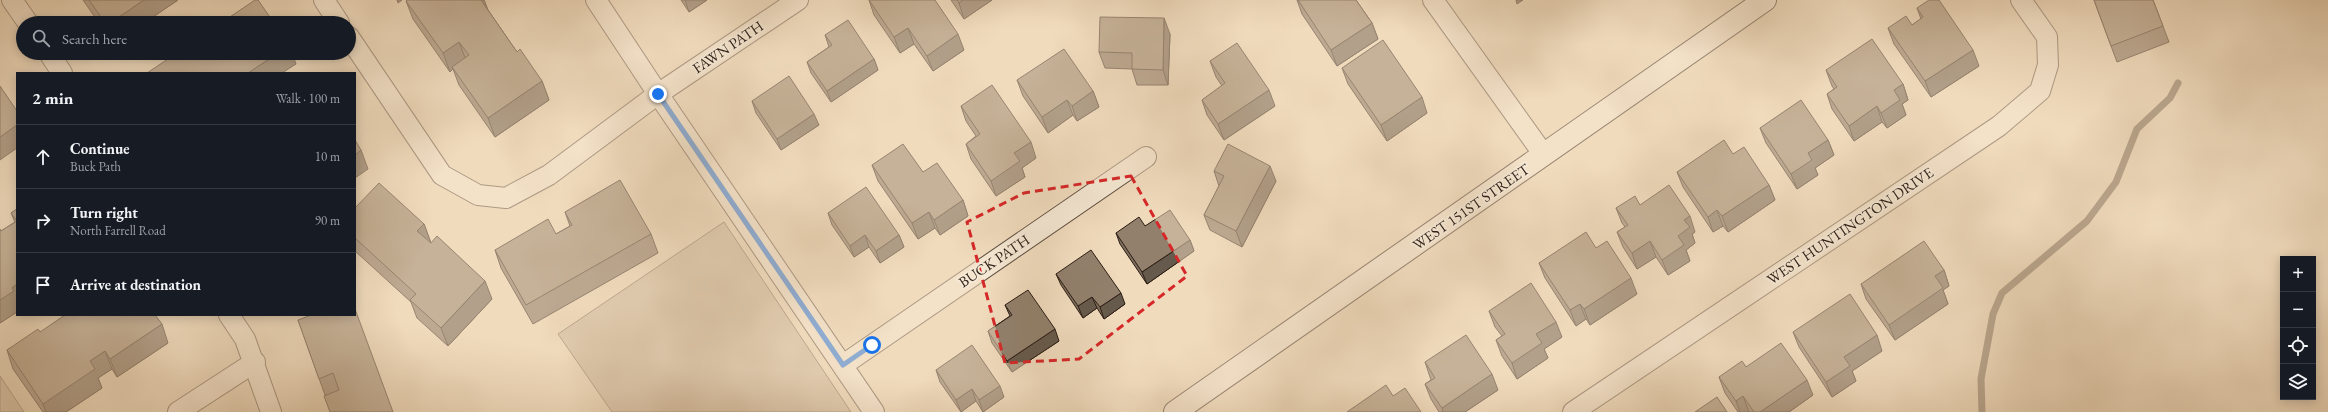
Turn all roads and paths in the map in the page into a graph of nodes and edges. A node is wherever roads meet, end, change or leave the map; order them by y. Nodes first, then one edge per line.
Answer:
1 (12, 0) edge
2 (324, 0) edge
3 (596, 0) edge
4 (798, 0) edge
5 (1433, 0) edge
6 (1766, 0) edge
7 (2021, 0) edge
8 (23, 16) edge
9 (334, 16) edge
10 (356, 47) edge
11 (54, 60) edge
12 (61, 72) edge
13 (658, 94) junction
14 (1544, 155) junction
15 (1146, 157) dead end
16 (230, 316) edge
17 (254, 362) junction
18 (843, 365) junction
19 (178, 412) edge
20 (271, 412) edge
21 (874, 412) edge
22 (1175, 412) edge
23 (1573, 412) edge

1 - 8 street
2 - 9 street
3 - 13 street
4 - 13 street, FAWN PATH
5 - 14 street
6 - 14 street, WEST 151ST STREET
7 - 23 street, WEST HUNTINGTON DRIVE
10 - 13 street, FAWN PATH
11 - 12 street
13 - 18 street
14 - 22 street, WEST 151ST STREET
15 - 18 street, BUCK PATH
16 - 17 street
17 - 19 street
17 - 20 street
18 - 21 street

